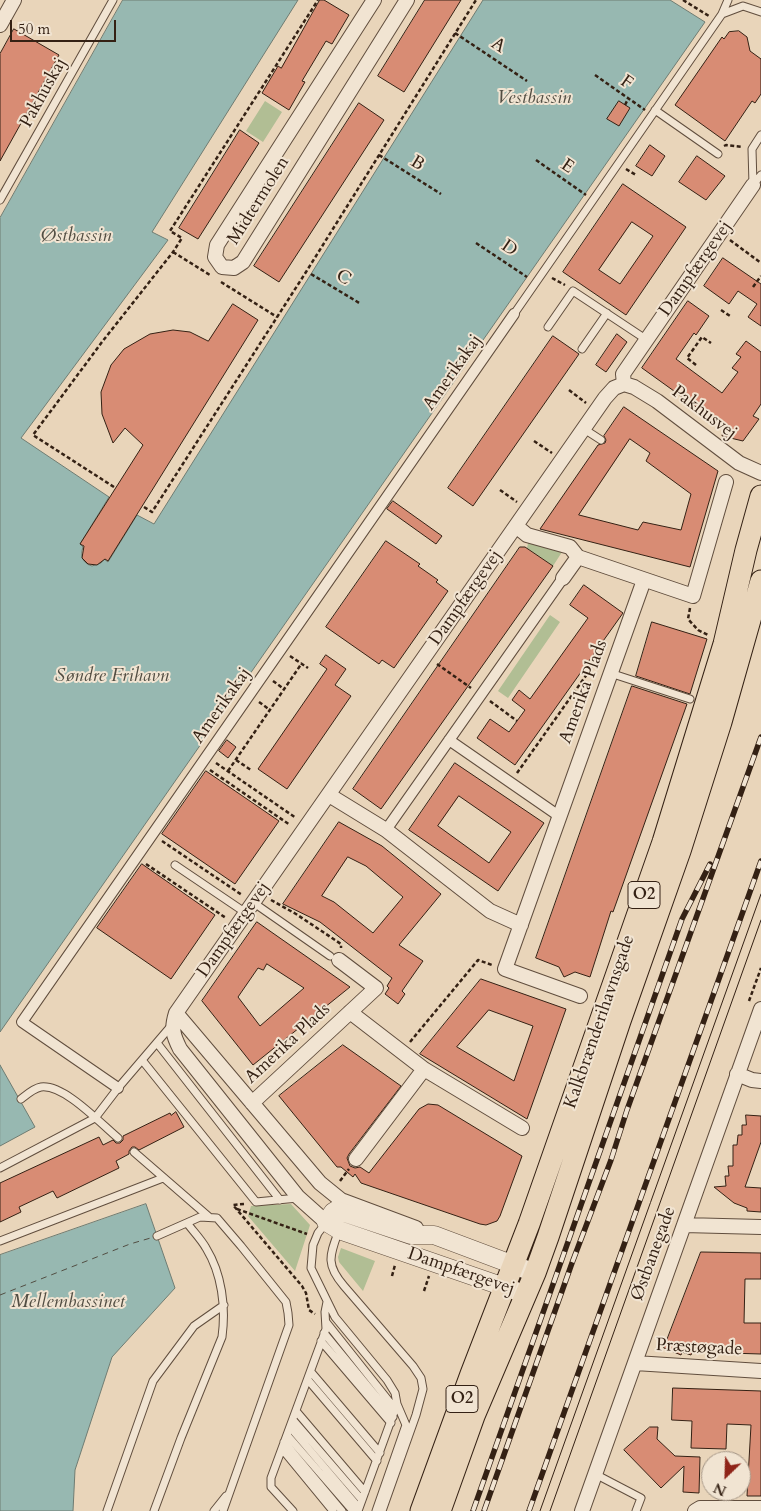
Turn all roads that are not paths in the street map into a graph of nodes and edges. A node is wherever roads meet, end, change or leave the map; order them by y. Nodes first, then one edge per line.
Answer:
1 (113, 0) edge
2 (374, 0) edge
3 (407, 0) edge
4 (728, 0) edge
5 (13, 1) edge
6 (761, 12) edge
7 (722, 14) junction
8 (0, 25) edge
9 (655, 110) junction
10 (761, 135) edge
11 (718, 154) road end
12 (757, 180) edge
13 (0, 200) edge
14 (607, 313) junction
15 (514, 314) joint
16 (548, 327) dead end
17 (647, 340) junction
18 (582, 349) dead end
19 (624, 384) junction
20 (584, 429) junction
21 (601, 440) dead end
22 (761, 472) edge
23 (726, 482) dead end
24 (761, 496) edge
25 (516, 526) junction
26 (578, 558) junction
27 (564, 578) joint
28 (644, 580) junction
29 (761, 581) edge
30 (610, 673) junction
31 (690, 698) dead end
32 (449, 740) junction
33 (329, 795) junction
34 (560, 816) junction
35 (386, 830) junction
36 (174, 864) dead end
37 (250, 908) junction
38 (521, 925) junction
39 (335, 958) joint
40 (580, 996) dead end
41 (761, 1009) edge
42 (350, 1012) junction
43 (174, 1019) junction
44 (157, 1043) junction
45 (142, 1060) junction
46 (424, 1069) junction
47 (737, 1074) junction
48 (761, 1081) edge
49 (118, 1088) junction
50 (21, 1099) dead end
51 (252, 1103) junction
52 (95, 1118) junction
53 (522, 1128) dead end
54 (118, 1138) dead end
55 (134, 1152) dead end
56 (356, 1159) dead end
57 (0, 1168) edge
58 (163, 1178) junction
59 (298, 1198) junction
60 (280, 1200) junction
61 (209, 1218) junction
62 (341, 1218) junction
63 (187, 1223) junction
64 (684, 1225) junction
65 (761, 1227) edge
66 (157, 1236) dead end
67 (0, 1241) edge
68 (512, 1265) junction
69 (535, 1273) junction
70 (504, 1287) junction
71 (526, 1295) junction
72 (327, 1302) junction
73 (224, 1305) junction
74 (326, 1322) junction
75 (324, 1333) junction
76 (321, 1341) junction
77 (635, 1363) junction
78 (761, 1370) edge
79 (311, 1372) junction
80 (308, 1380) junction
81 (296, 1411) junction
82 (394, 1414) junction
83 (292, 1423) junction
84 (284, 1442) junction
85 (380, 1453) junction
86 (377, 1461) junction
87 (594, 1474) junction
88 (231, 1490) junction
89 (365, 1492) junction
90 (362, 1500) junction
91 (761, 1508) edge
92 (357, 1510) edge
93 (107, 1511) edge
94 (154, 1511) edge
95 (214, 1511) edge
96 (223, 1511) edge
97 (293, 1511) edge
98 (333, 1511) edge
99 (342, 1511) edge
100 (376, 1511) edge
101 (382, 1511) edge
102 (421, 1511) edge
103 (440, 1511) edge
104 (582, 1511) edge
105 (636, 1511) edge
106 (695, 1511) edge

1 - 13 lane, Pakhuskaj
2 - 3 street, Midtermolen
4 - 7 lane
5 - 8 street
6 - 7 lane
7 - 9 lane
9 - 11 lane
9 - 15 lane
10 - 12 lane
12 - 17 street, Dampfærgevej
14 - 16 lane
14 - 17 lane
14 - 18 lane
15 - 49 street, Amerikakaj
17 - 19 street, Dampfærgevej
19 - 20 street, Dampfærgevej
19 - 22 street, Pakhusvej
20 - 21 lane
20 - 25 street, Dampfærgevej
23 - 28 street
24 - 68 main road, Kalkbrænderihavnsgade / O2
25 - 26 street
25 - 33 street, Dampfærgevej
26 - 27 street
26 - 28 street
27 - 32 street
28 - 30 street, Amerika Plads
29 - 69 main road, Kalkbrænderihavnsgade / O2
30 - 31 lane
30 - 34 street, Amerika Plads
32 - 34 street
32 - 35 street
33 - 35 street
33 - 37 street, Dampfærgevej
34 - 38 street, Amerika Plads
35 - 38 street
36 - 37 lane
37 - 39 lane
37 - 43 street, Dampfærgevej
38 - 40 street, Amerika Plads
39 - 42 street, Amerika Plads
41 - 47 street, Østbanegade
42 - 46 street, Amerika Plads
42 - 51 street, Amerika Plads
43 - 44 lane
43 - 51 street, Dampfærgevej
43 - 59 street, Dampfærgevej
44 - 45 lane
44 - 60 lane
45 - 49 lane
45 - 60 lane
46 - 53 street, Amerika Plads
46 - 56 street
47 - 48 street
47 - 64 street, Østbanegade
49 - 52 lane
50 - 52 lane
51 - 62 street, Dampfærgevej
52 - 54 lane
52 - 57 lane
55 - 58 lane
58 - 61 lane
58 - 67 lane
59 - 60 lane
59 - 62 street, Dampfærgevej
61 - 63 lane
61 - 88 lane
62 - 68 street, Dampfærgevej
62 - 70 street, Dampfærgevej
62 - 72 lane
62 - 101 lane
63 - 66 lane
63 - 73 lane
64 - 65 street
64 - 77 street, Østbanegade
68 - 69 street, Dampfærgevej
68 - 70 main road, Kalkbrænderihavnsgade / O2
69 - 71 main road, Kalkbrænderihavnsgade / O2
70 - 71 street, Dampfærgevej
70 - 102 main road, Kalkbrænderihavnsgade / O2
71 - 103 main road, Kalkbrænderihavnsgade / O2
72 - 74 lane
72 - 82 lane
73 - 93 lane
73 - 94 lane
74 - 75 lane
74 - 82 lane
75 - 76 lane
75 - 82 lane
76 - 79 lane
76 - 82 lane
77 - 78 street, Præstøgade
77 - 87 street, Østbanegade
79 - 80 lane
79 - 85 lane
80 - 81 lane
80 - 86 lane
81 - 83 lane
81 - 89 lane
82 - 85 lane
82 - 100 lane
83 - 84 lane
83 - 90 lane
83 - 92 lane
84 - 92 lane
84 - 97 lane
84 - 98 lane
84 - 99 lane
85 - 86 lane
86 - 89 lane
87 - 104 street, Østbanegade
87 - 105 lane
88 - 95 lane
88 - 96 lane
89 - 90 lane
90 - 92 lane
91 - 106 street

